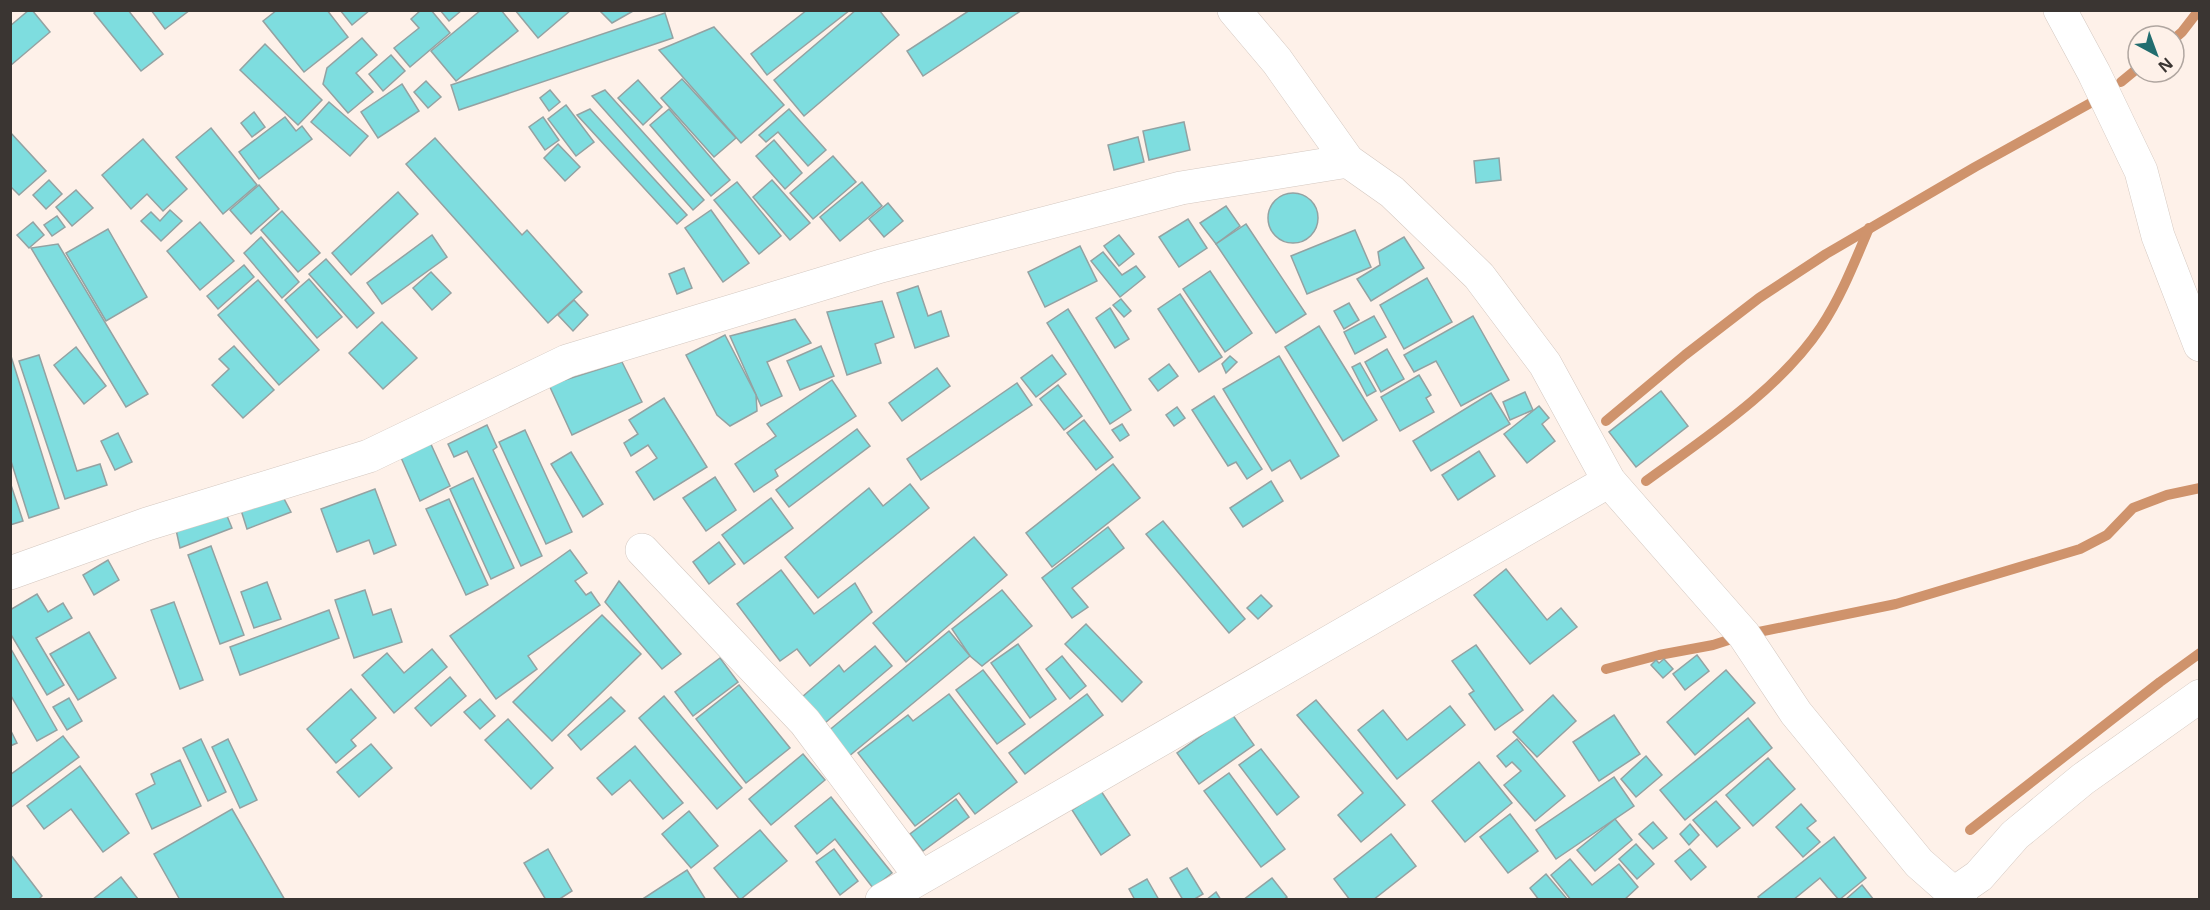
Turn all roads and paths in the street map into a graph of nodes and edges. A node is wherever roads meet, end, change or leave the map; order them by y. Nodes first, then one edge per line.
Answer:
1 (1234, 10) edge
2 (2060, 10) edge
3 (1348, 161) junction
4 (2199, 345) edge
5 (1609, 481) junction
6 (642, 550) dead end
7 (10, 573) edge
8 (2199, 696) edge
9 (920, 876) junction
10 (1955, 898) edge
11 (882, 900) edge

1 - 3 street
2 - 4 street
3 - 5 street
3 - 7 street
5 - 9 street
5 - 10 street
6 - 9 street
8 - 10 street
9 - 11 street

